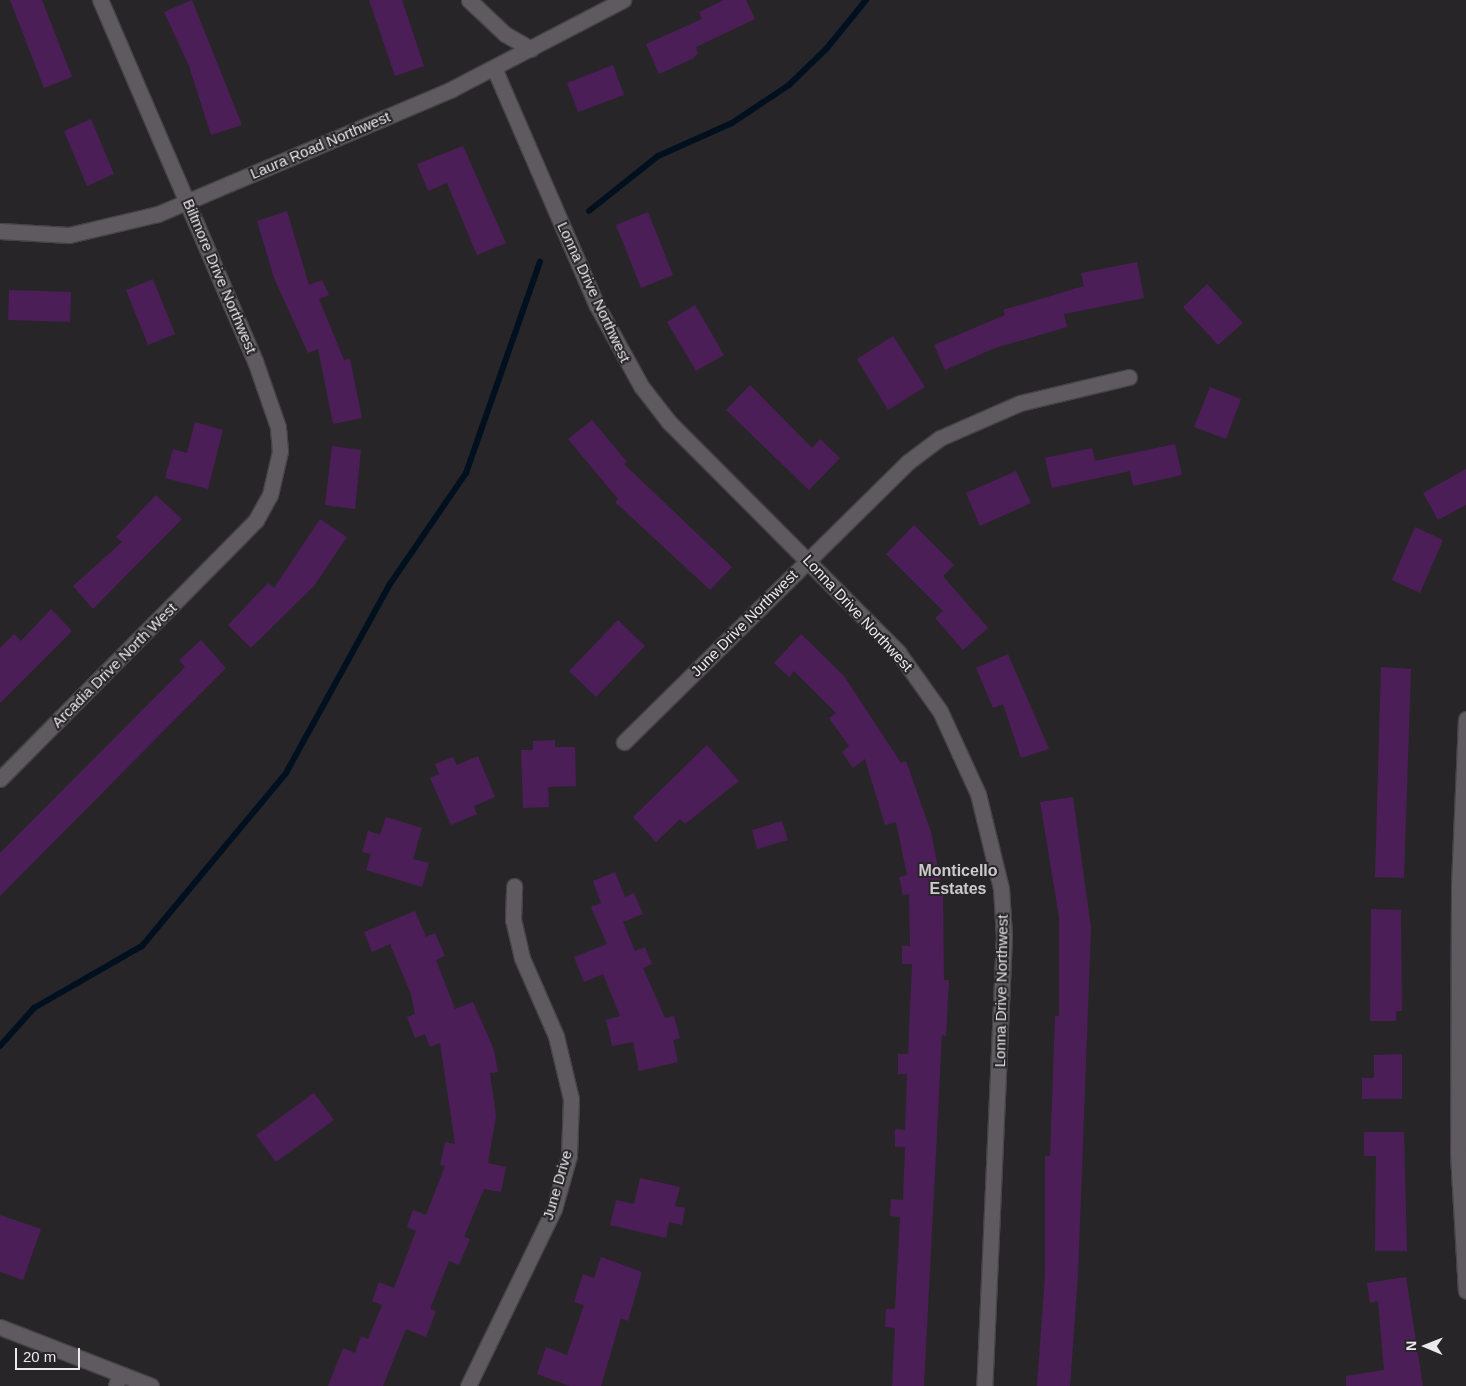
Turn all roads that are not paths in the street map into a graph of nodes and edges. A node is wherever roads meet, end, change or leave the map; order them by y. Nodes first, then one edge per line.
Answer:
1 (100, 0) edge
2 (469, 0) edge
3 (623, 0) edge
4 (531, 49) junction
5 (494, 68) junction
6 (189, 201) junction
7 (0, 231) edge
8 (1129, 377) dead end
9 (228, 550) joint
10 (808, 559) junction
11 (1466, 719) edge
12 (624, 742) dead end
13 (0, 779) edge
14 (514, 886) dead end
15 (1464, 1236) edge
16 (1466, 1291) edge
17 (0, 1327) edge
18 (118, 1381) edge
19 (151, 1386) edge
20 (468, 1386) edge
21 (984, 1386) edge

1 - 6 street, Biltmore Drive Northwest
2 - 4 street
3 - 4 street, Laura Road Northwest
4 - 5 street, Laura Road Northwest
5 - 6 street, Laura Road Northwest
5 - 10 street, Lonna Drive Northwest
6 - 7 street, Laura Road Northwest
6 - 9 street, Biltmore Drive Northwest
8 - 10 street, June Drive Northwest
9 - 13 street, Arcadia Drive North West
10 - 12 street, June Drive Northwest
10 - 21 street, Lonna Drive Northwest
11 - 15 street
14 - 20 street, June Drive
15 - 16 street
17 - 18 street
18 - 19 street

